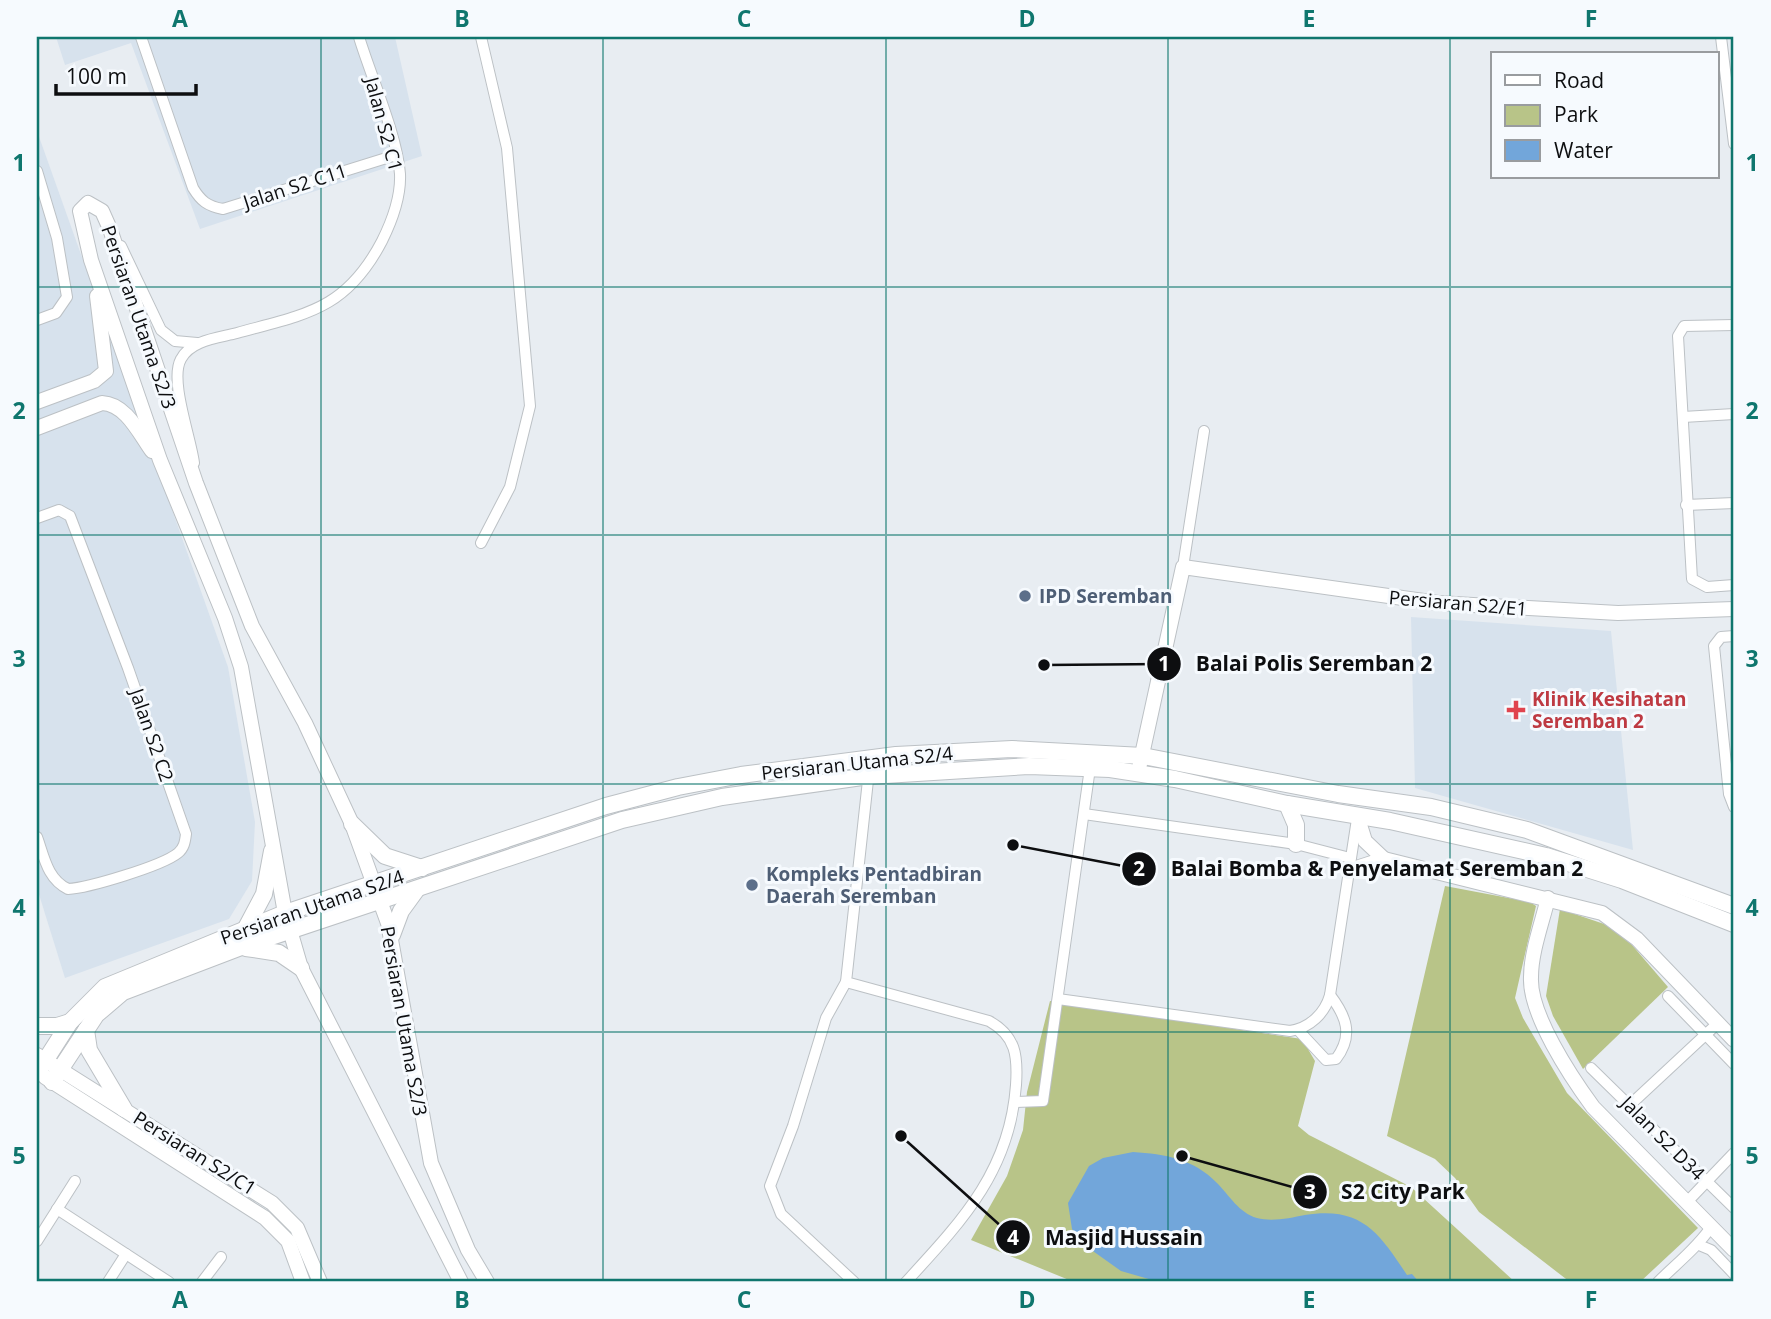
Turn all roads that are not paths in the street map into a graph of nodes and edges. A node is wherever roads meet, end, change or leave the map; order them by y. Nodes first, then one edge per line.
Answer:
1 (141, 37) edge
2 (359, 37) edge
3 (481, 37) edge
4 (1721, 37) edge
5 (1730, 75) edge
6 (1734, 144) edge
7 (396, 155) junction
8 (37, 171) edge
9 (110, 229) junction
10 (92, 260) junction
11 (37, 320) edge
12 (1734, 325) edge
13 (197, 344) junction
14 (37, 402) edge
15 (1734, 414) edge
16 (1683, 417) junction
17 (37, 428) edge
18 (1204, 431) dead end
19 (160, 460) junction
20 (196, 483) junction
21 (1734, 503) edge
22 (1686, 505) junction
23 (37, 518) edge
24 (481, 543) dead end
25 (1184, 568) junction
26 (1734, 585) edge
27 (1734, 609) edge
28 (1734, 636) edge
29 (1012, 749) junction
30 (1143, 756) junction
31 (868, 758) junction
32 (1013, 766) junction
33 (1090, 768) junction
34 (1138, 774) junction
35 (869, 776) junction
36 (1732, 792) edge
37 (1338, 794) junction
38 (1287, 804) junction
39 (1734, 807) edge
40 (1084, 814) junction
41 (1357, 816) junction
42 (352, 824) junction
43 (37, 837) edge
44 (1296, 844) junction
45 (272, 851) junction
46 (1384, 859) junction
47 (1350, 864) junction
48 (425, 869) junction
49 (373, 884) junction
50 (418, 889) junction
51 (1548, 898) junction
52 (380, 900) junction
53 (1734, 906) edge
54 (285, 913) junction
55 (1734, 924) edge
56 (246, 928) junction
57 (289, 930) junction
58 (392, 935) junction
59 (240, 947) junction
60 (301, 968) junction
61 (846, 982) junction
62 (1330, 995) junction
63 (1668, 996) dead end
64 (1058, 999) junction
65 (70, 1022) junction
66 (1717, 1024) junction
67 (37, 1026) edge
68 (86, 1030) junction
69 (1298, 1030) junction
70 (1704, 1034) junction
71 (1734, 1040) edge
72 (1734, 1063) edge
73 (39, 1065) edge
74 (1591, 1068) dead end
75 (56, 1075) junction
76 (1015, 1101) junction
77 (1631, 1104) junction
78 (124, 1109) junction
79 (1734, 1153) edge
80 (75, 1181) dead end
81 (1708, 1182) junction
82 (1688, 1202) junction
83 (57, 1209) junction
84 (1734, 1209) edge
85 (1711, 1227) junction
86 (37, 1241) edge
87 (1699, 1245) junction
88 (1734, 1250) edge
89 (126, 1254) junction
90 (221, 1257) dead end
91 (1734, 1274) edge
92 (108, 1282) edge
93 (169, 1282) edge
94 (202, 1282) edge
95 (303, 1282) edge
96 (320, 1282) edge
97 (461, 1282) edge
98 (487, 1282) edge
99 (854, 1282) edge
100 (906, 1282) edge
101 (1658, 1282) edge

1 - 7 street, Jalan S2 C11
2 - 7 street, Jalan S2 C1
3 - 24 street
4 - 5 street
5 - 6 street
7 - 13 street, Jalan S2 C1
8 - 11 street
9 - 10 street, Persiaran Utama S2/3
9 - 13 street
9 - 20 street, Persiaran Utama S2/3
10 - 14 street
10 - 19 street, Persiaran Utama S2/3
12 - 16 street
13 - 20 street
15 - 16 street
16 - 22 street
17 - 19 street
18 - 25 street
19 - 45 street, Persiaran Utama S2/3
20 - 42 street, Persiaran Utama S2/3
21 - 22 street
22 - 26 street
23 - 43 street, Jalan S2 C2
25 - 27 street, Persiaran S2/E1
25 - 30 street
28 - 36 street
29 - 30 main road, Persiaran Utama S2/4
29 - 31 main road, Persiaran Utama S2/4
29 - 32 main road
30 - 34 street
30 - 37 main road, Persiaran Utama S2/4
31 - 35 street
31 - 48 main road, Persiaran Utama S2/4
32 - 33 main road, Persiaran Utama S2/4
32 - 35 main road, Persiaran Utama S2/4
33 - 34 main road, Persiaran Utama S2/4
33 - 40 street
34 - 38 main road, Persiaran Utama S2/4
35 - 50 main road, Persiaran Utama S2/4
35 - 61 street
36 - 39 street
37 - 41 main road
37 - 53 main road, Persiaran Utama S2/4
38 - 41 main road, Persiaran Utama S2/4
38 - 44 main road
40 - 44 street
40 - 64 street
41 - 46 street
41 - 47 street
41 - 55 main road, Persiaran Utama S2/4
42 - 48 main road
42 - 49 street, Persiaran Utama S2/3
44 - 47 street
45 - 54 street, Persiaran Utama S2/3
45 - 56 main road
46 - 47 street
46 - 51 street
47 - 62 street
48 - 49 main road, Persiaran Utama S2/4
49 - 52 street, Persiaran Utama S2/3
49 - 54 main road, Persiaran Utama S2/4
50 - 52 main road, Persiaran Utama S2/4
50 - 58 main road
51 - 66 street
51 - 82 street
52 - 57 main road, Persiaran Utama S2/4
52 - 58 street, Persiaran Utama S2/3
54 - 56 main road, Persiaran Utama S2/4
54 - 57 street, Persiaran Utama S2/3
56 - 65 main road, Persiaran Utama S2/4
57 - 59 main road, Persiaran Utama S2/4
57 - 60 street, Persiaran Utama S2/3
58 - 98 street, Persiaran Utama S2/3
59 - 60 main road
59 - 68 main road, Persiaran Utama S2/4
60 - 97 street, Persiaran Utama S2/3
61 - 76 street
61 - 99 street
62 - 69 street
62 - 69 street
63 - 70 street
64 - 69 street
64 - 76 street
65 - 67 main road
65 - 73 main road, Persiaran Utama S2/4
66 - 70 street
66 - 71 street
68 - 75 main road, Persiaran Utama S2/4
68 - 78 main road
70 - 72 street
70 - 77 street
73 - 75 street, Persiaran S2/C1
74 - 77 street, Jalan S2 D34
75 - 78 street, Persiaran S2/C1
75 - 95 street, Persiaran S2/C1
76 - 100 street
77 - 81 street, Jalan S2 D34
78 - 96 street, Persiaran S2/C1
79 - 81 street
80 - 83 street
81 - 82 street
81 - 84 street, Jalan S2 D34
82 - 85 street
83 - 86 street
83 - 89 street
85 - 87 street
85 - 88 street
87 - 91 street
87 - 101 street
89 - 92 street
89 - 93 street
90 - 94 street

